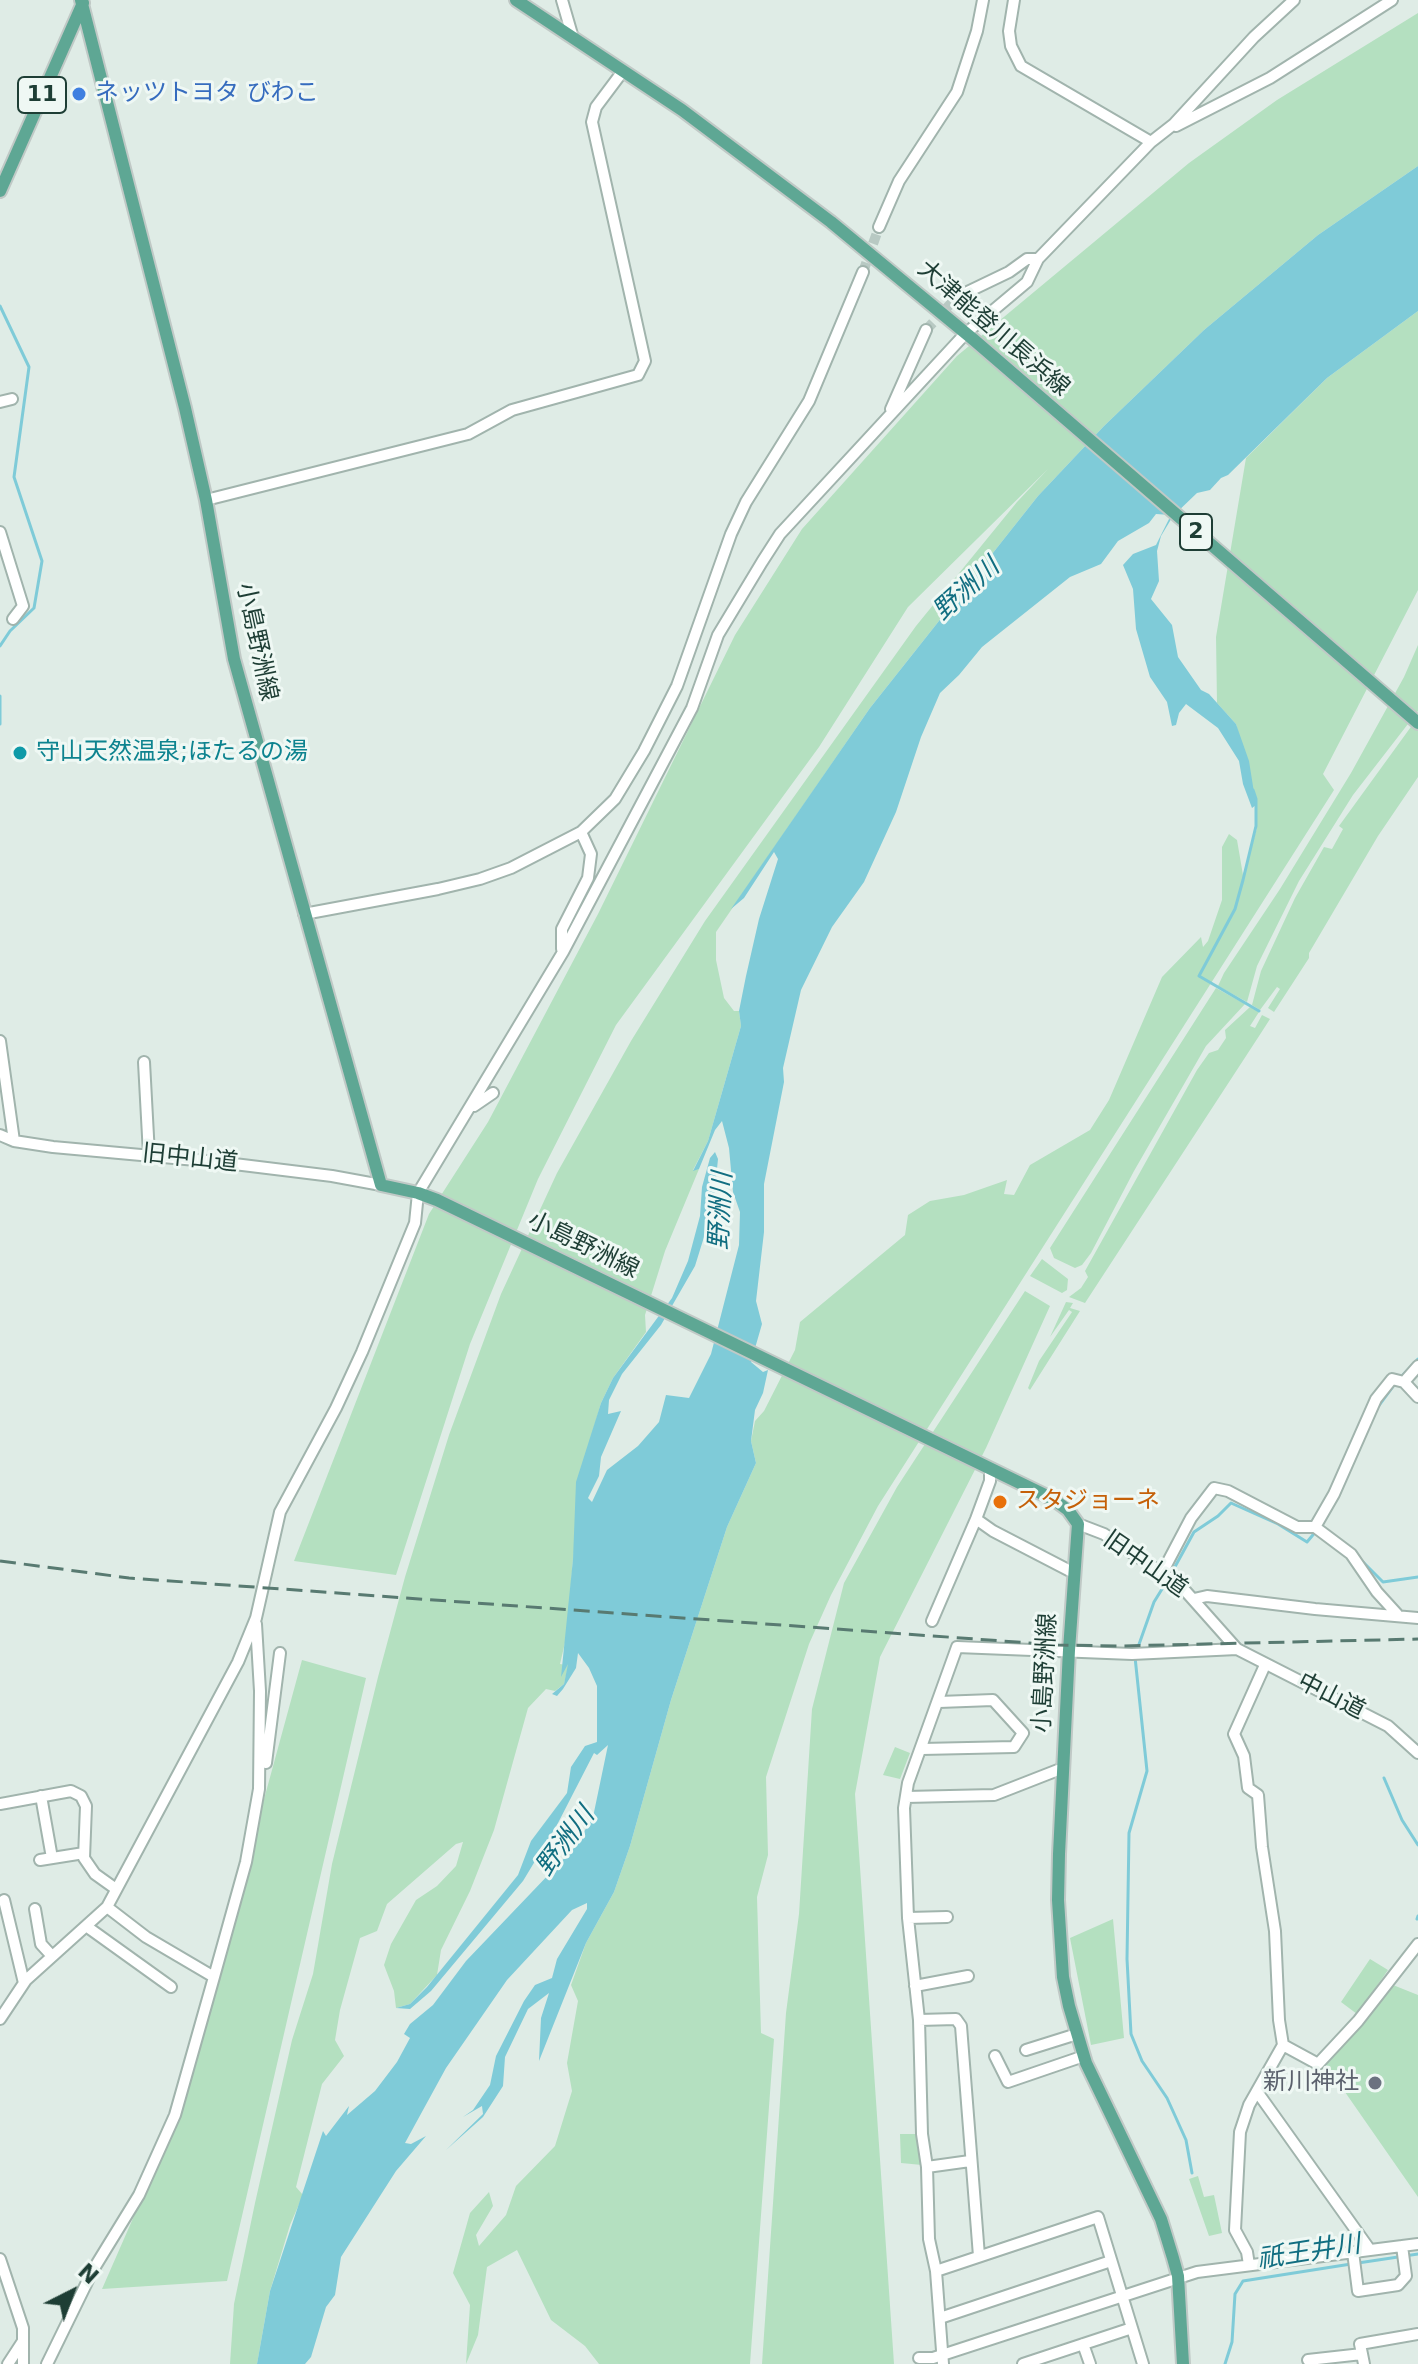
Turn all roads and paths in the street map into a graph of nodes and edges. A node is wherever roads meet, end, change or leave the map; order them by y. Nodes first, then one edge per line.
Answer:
1 (516, 0) edge
2 (562, 0) edge
3 (983, 0) edge
4 (1014, 0) edge
5 (1294, 0) edge
6 (1392, 0) edge
7 (82, 2) edge
8 (573, 38) junction
9 (623, 71) junction
10 (1165, 132) junction
11 (1151, 142) junction
12 (0, 191) edge
13 (879, 227) tunnel mouth
14 (1038, 259) junction
15 (863, 272) tunnel mouth
16 (957, 297) tunnel mouth
17 (926, 330) tunnel mouth
18 (970, 337) junction
19 (12, 399) dead end
20 (0, 402) edge
21 (887, 418) junction
22 (206, 500) junction
23 (0, 532) edge
24 (5, 571) edge
25 (13, 619) dead end
26 (1418, 723) edge
27 (581, 832) junction
28 (304, 914) junction
29 (563, 952) junction
30 (0, 1041) edge
31 (144, 1062) dead end
32 (493, 1093) dead end
33 (469, 1109) junction
34 (0, 1135) edge
35 (14, 1141) junction
36 (149, 1155) junction
37 (381, 1185) junction
38 (418, 1193) junction
39 (1418, 1366) edge
40 (1404, 1382) junction
41 (1418, 1397) edge
42 (986, 1467) junction
43 (976, 1519) junction
44 (1078, 1524) junction
45 (1317, 1529) junction
46 (1074, 1573) junction
47 (1167, 1576) junction
48 (1194, 1599) junction
49 (1397, 1614) junction
50 (256, 1618) junction
51 (1418, 1618) edge
52 (932, 1621) dead end
53 (1237, 1649) junction
54 (1069, 1650) junction
55 (280, 1653) dead end
56 (1265, 1665) junction
57 (939, 1702) junction
58 (922, 1749) junction
59 (1418, 1753) edge
60 (1064, 1770) junction
61 (266, 1773) dead end
62 (41, 1796) junction
63 (906, 1797) junction
64 (0, 1804) edge
65 (84, 1853) junction
66 (52, 1858) junction
67 (40, 1860) dead end
68 (116, 1889) junction
69 (4, 1900) dead end
70 (107, 1907) junction
71 (35, 1909) dead end
72 (947, 1917) dead end
73 (908, 1918) junction
74 (86, 1926) junction
75 (1418, 1944) edge
76 (52, 1956) junction
77 (968, 1976) dead end
78 (214, 1977) junction
79 (24, 1983) junction
80 (915, 1986) junction
81 (171, 1987) dead end
82 (0, 2019) edge
83 (919, 2020) junction
84 (1077, 2034) junction
85 (1283, 2045) junction
86 (1026, 2050) dead end
87 (995, 2056) dead end
88 (1084, 2056) junction
89 (1258, 2093) junction
90 (970, 2161) junction
91 (927, 2167) junction
92 (1418, 2244) edge
93 (1370, 2250) junction
94 (1402, 2253) junction
95 (979, 2256) junction
96 (0, 2259) edge
97 (1354, 2260) junction
98 (1111, 2261) junction
99 (1249, 2265) junction
100 (936, 2271) junction
101 (1178, 2276) junction
102 (1122, 2295) junction
103 (940, 2318) junction
104 (1132, 2328) junction
105 (1418, 2334) edge
106 (23, 2341) junction
107 (1083, 2344) junction
108 (919, 2358) dead end
109 (943, 2359) edge
110 (1363, 2359) edge
111 (1308, 2360) dead end
112 (8, 2364) edge
113 (23, 2364) edge
114 (47, 2364) edge
115 (1023, 2364) edge
116 (1090, 2364) edge
117 (1143, 2364) edge
118 (1183, 2364) edge

1 - 8 main road, 大津能登川長浜線 / 2
2 - 8 street
3 - 13 street
4 - 11 street
5 - 10 street
6 - 10 street
7 - 12 main road, 11
7 - 22 main road, 小島野洲線
8 - 9 main road, 大津能登川長浜線 / 2
9 - 18 main road, 大津能登川長浜線 / 2
9 - 22 street
10 - 11 street
11 - 14 street
14 - 16 street
14 - 18 street
15 - 27 street
17 - 21 street
18 - 21 street
18 - 26 main road, 大津能登川長浜線 / 2
19 - 20 street
21 - 29 street
22 - 28 main road, 小島野洲線
23 - 24 street
24 - 25 street
27 - 28 street
27 - 29 street
28 - 37 main road, 小島野洲線
29 - 33 street
30 - 35 street
31 - 36 street
32 - 33 street
33 - 38 street
34 - 35 street, 旧中山道
35 - 36 street, 旧中山道
36 - 37 street, 旧中山道
37 - 38 main road, 小島野洲線
38 - 42 main road, 小島野洲線
38 - 50 street
39 - 40 street
40 - 41 street
40 - 45 street
42 - 43 street
42 - 44 main road, 小島野洲線
43 - 46 street
43 - 52 street
44 - 46 main road, 小島野洲線
44 - 47 street, 旧中山道
45 - 47 street
45 - 49 street
46 - 54 main road, 小島野洲線
47 - 48 street, 旧中山道
48 - 49 street
48 - 53 street, 旧中山道
49 - 51 street
50 - 68 street
50 - 78 street
53 - 54 street
53 - 56 street, 中山道
54 - 57 street
54 - 60 main road, 小島野洲線
55 - 61 street
56 - 59 street, 中山道
56 - 85 street
57 - 58 street
57 - 58 street
58 - 63 street
60 - 63 street
60 - 84 main road, 小島野洲線
62 - 64 street
62 - 65 street
62 - 66 street
63 - 73 street
65 - 66 street
65 - 68 street
66 - 67 street
68 - 70 street
69 - 79 street
70 - 74 street
70 - 78 street
71 - 76 street
72 - 73 street
73 - 80 street
74 - 76 street
74 - 81 street
75 - 85 street
76 - 79 street
77 - 80 street
78 - 114 street
79 - 82 street
80 - 83 street
83 - 90 street
83 - 91 street
84 - 86 street
84 - 88 main road, 小島野洲線
85 - 89 street
87 - 88 street
88 - 101 main road, 小島野洲線
89 - 93 street
89 - 99 street
90 - 91 street
90 - 95 street
91 - 100 street
92 - 94 street
93 - 94 street
93 - 97 street
94 - 97 street
95 - 98 street
95 - 100 street
96 - 106 street
97 - 99 street
98 - 102 street
98 - 103 street
99 - 101 street
100 - 103 street
101 - 102 street
101 - 118 main road, 小島野洲線
102 - 104 street
102 - 109 street
103 - 109 street
104 - 107 street
104 - 117 street
105 - 110 street
106 - 112 street
106 - 113 street
107 - 115 street
107 - 116 street
108 - 109 street
110 - 111 street

